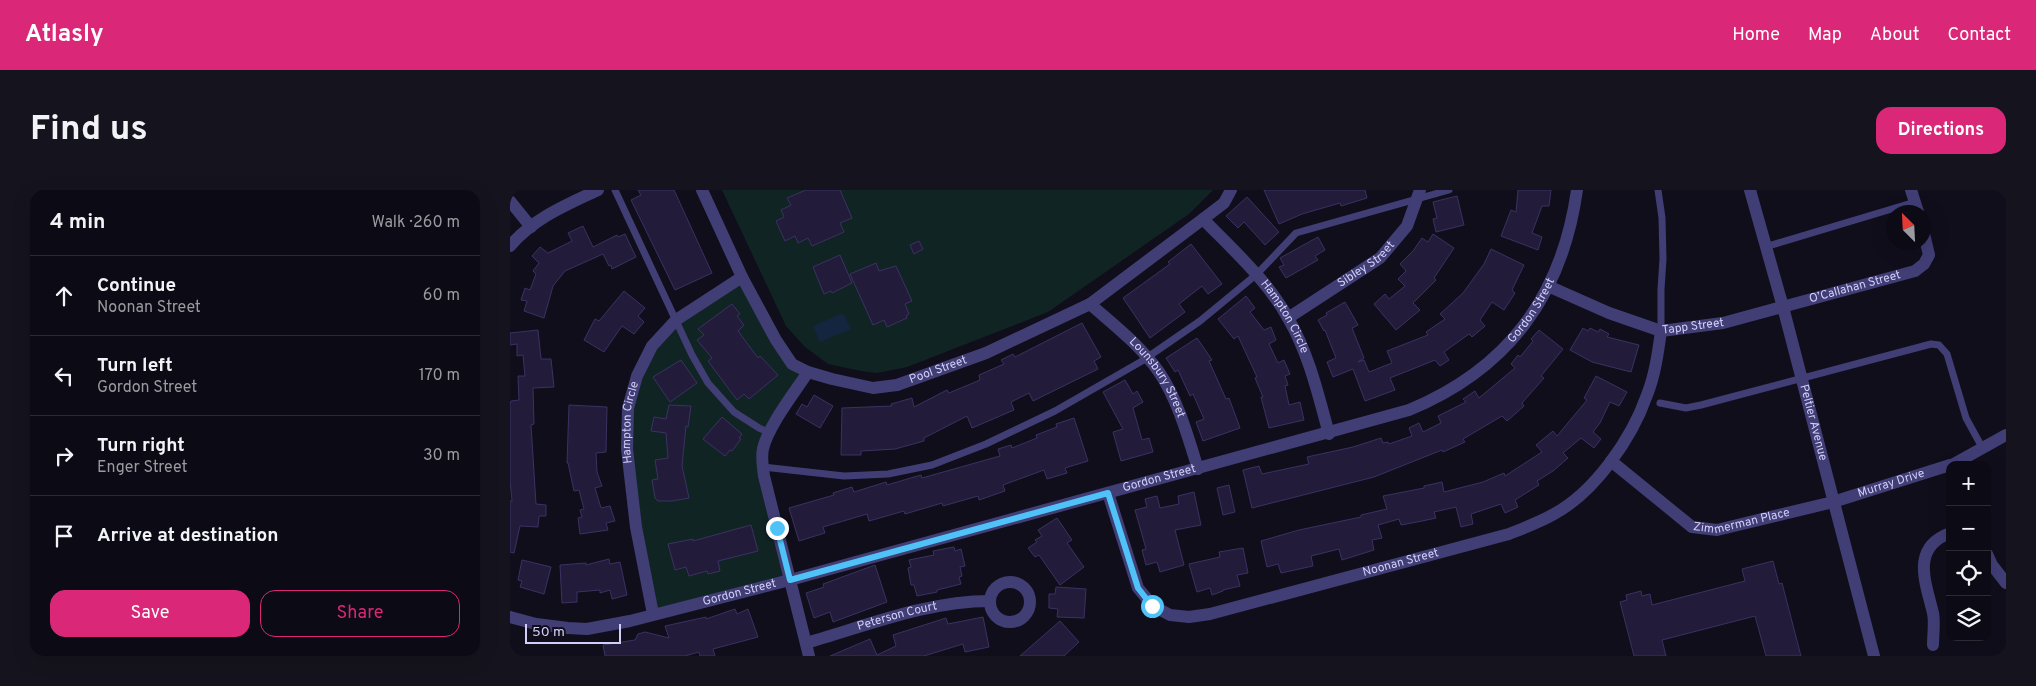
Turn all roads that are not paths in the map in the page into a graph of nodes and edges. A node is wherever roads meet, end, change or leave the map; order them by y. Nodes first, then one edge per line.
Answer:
1 (598, 190) edge
2 (615, 190) edge
3 (702, 190) edge
4 (1232, 190) edge
5 (1449, 190) edge
6 (1577, 190) edge
7 (1658, 190) edge
8 (1750, 190) edge
9 (1419, 194) edge
10 (510, 201) edge
11 (1915, 201) edge
12 (1204, 219) junction
13 (531, 227) junction
14 (510, 246) edge
15 (1765, 247) junction
16 (1928, 250) edge
17 (1257, 274) junction
18 (742, 277) junction
19 (1548, 286) junction
20 (1090, 304) junction
21 (1783, 307) junction
22 (1288, 318) junction
23 (676, 320) junction
24 (1661, 331) junction
25 (1147, 357) junction
26 (808, 372) junction
27 (1801, 378) junction
28 (1660, 403) dead end
29 (770, 433) junction
30 (1329, 434) junction
31 (2006, 435) edge
32 (1983, 449) junction
33 (1611, 460) junction
34 (1961, 461) edge
35 (763, 467) junction
36 (1946, 468) edge
37 (1198, 469) junction
38 (1108, 493) junction
39 (1833, 502) junction
40 (1946, 534) edge
41 (1991, 563) edge
42 (790, 580) junction
43 (2006, 583) edge
44 (990, 602) dead end
45 (653, 614) junction
46 (510, 617) edge
47 (806, 643) junction
48 (1933, 645) dead end
49 (809, 656) edge
50 (1874, 656) edge

1 - 13 street
2 - 23 lane
3 - 18 street, Pool Street
4 - 12 street, Pool Street
5 - 9 lane
6 - 19 street, Gordon Street
7 - 24 lane
8 - 15 street, Peltier Avenue
9 - 17 lane
9 - 22 street, Sibley Street
10 - 13 street
11 - 15 lane
12 - 17 street, Hampton Circle
12 - 20 street, Pool Street
13 - 14 street
15 - 21 street, Peltier Avenue
16 - 21 street, O’Callahan Street
17 - 22 street, Hampton Circle
17 - 25 lane
18 - 23 street, Hampton Circle
18 - 26 street, Pool Street
19 - 24 street, Tapp Street
19 - 30 street, Gordon Street
20 - 25 street, Lounsbury Street
20 - 26 street, Pool Street
21 - 24 street, Tapp Street
21 - 27 street, Peltier Avenue
22 - 30 street, Hampton Circle
23 - 29 lane
23 - 45 street, Hampton Circle
24 - 33 street, Noonan Street
25 - 35 lane
25 - 37 street, Lounsbury Street
26 - 29 street
27 - 28 lane
27 - 32 lane
27 - 39 street, Peltier Avenue
29 - 35 street
30 - 37 street, Gordon Street
31 - 32 street, Murray Drive
32 - 34 street, Murray Drive
33 - 38 street, Noonan Street
33 - 39 street, Zimmerman Place
35 - 42 street
36 - 39 street, Murray Drive
37 - 38 street, Gordon Street
38 - 42 street, Gordon Street
39 - 50 street, Peltier Avenue
40 - 48 street
41 - 43 street
42 - 45 street, Gordon Street
42 - 47 street
44 - 47 street, Peterson Court
45 - 46 street, Gordon Street
47 - 49 street

